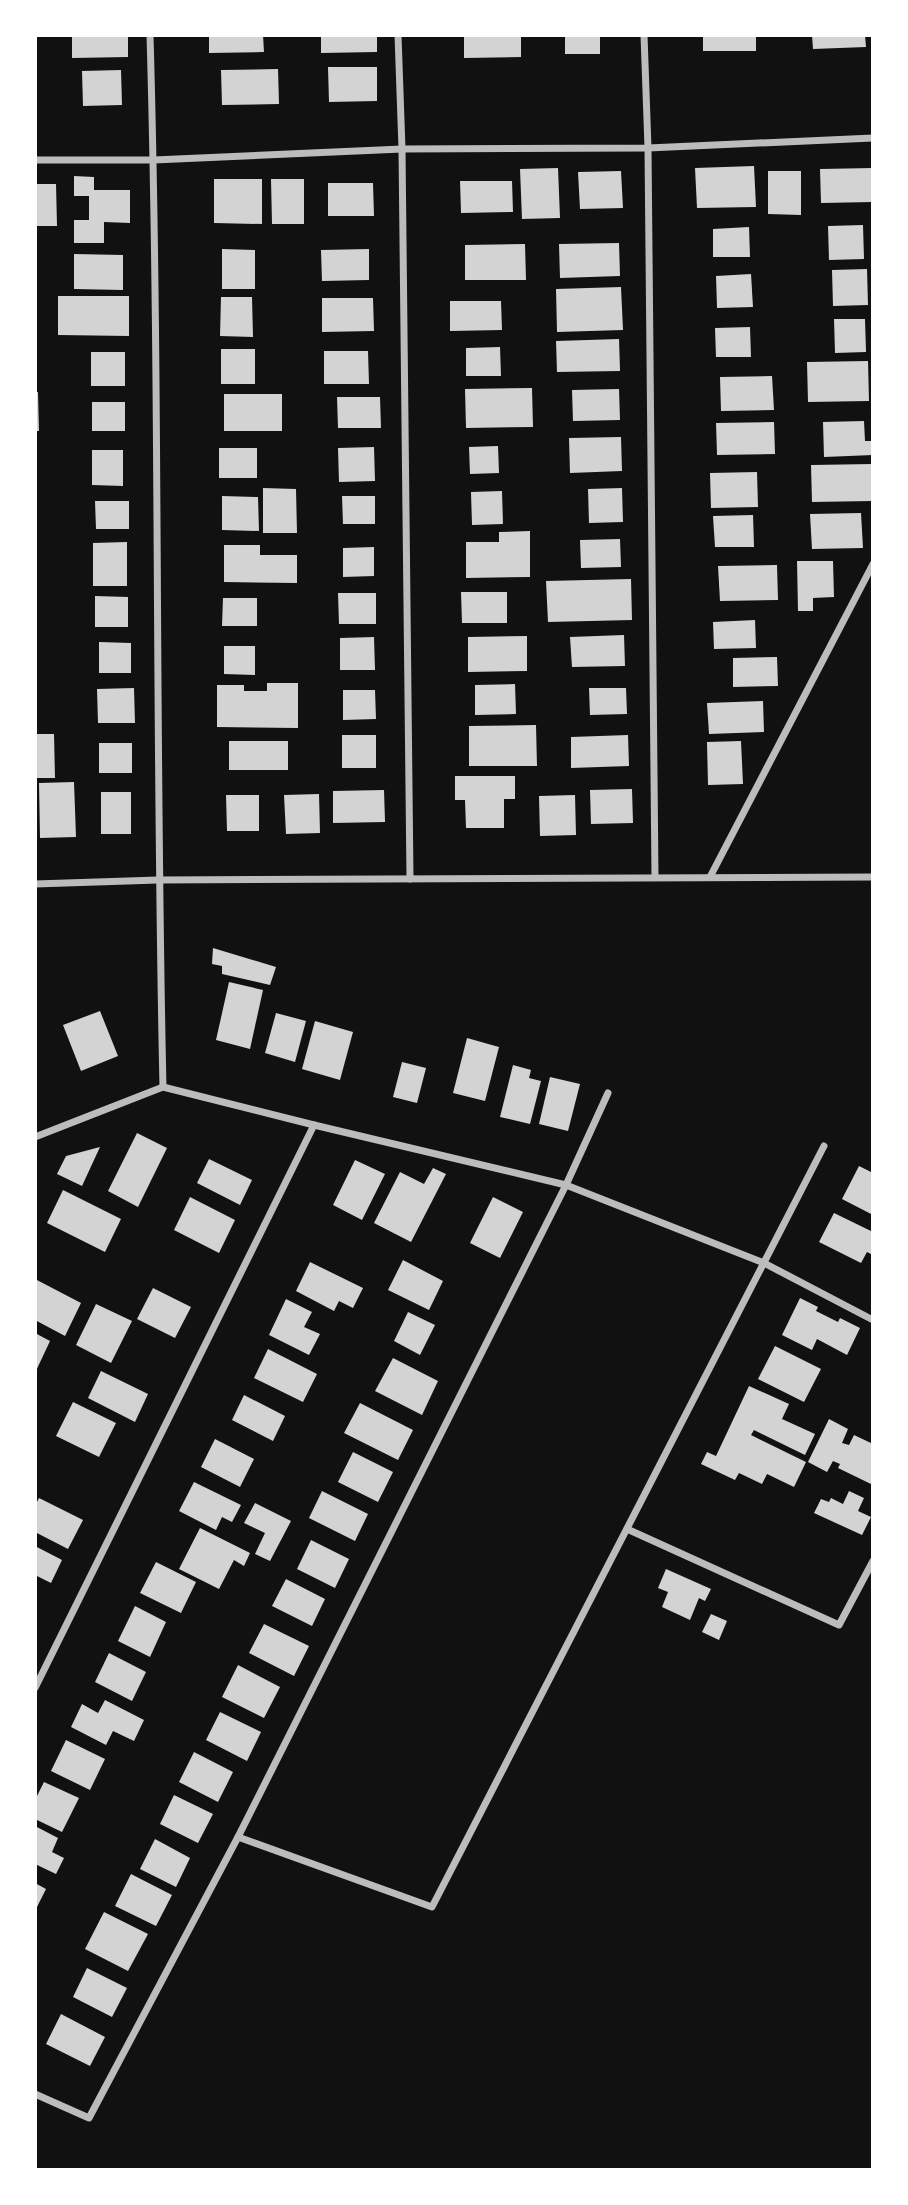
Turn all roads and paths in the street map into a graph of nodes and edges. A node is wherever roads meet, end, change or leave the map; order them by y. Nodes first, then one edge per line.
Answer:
1 (150, 35) edge
2 (398, 35) edge
3 (644, 35) edge
4 (873, 138) edge
5 (648, 148) junction
6 (402, 149) junction
7 (35, 160) edge
8 (154, 160) junction
9 (873, 565) edge
10 (655, 877) junction
11 (710, 877) junction
12 (873, 877) edge
13 (410, 879) junction
14 (158, 880) junction
15 (35, 884) edge
16 (163, 1087) junction
17 (608, 1093) dead end
18 (314, 1125) junction
19 (35, 1137) edge
20 (824, 1146) dead end
21 (566, 1185) junction
22 (764, 1263) junction
23 (873, 1320) edge
24 (627, 1529) junction
25 (873, 1561) edge
26 (35, 1688) edge
27 (238, 1837) junction
28 (35, 2094) edge

1 - 8 street
2 - 6 street
3 - 5 street
4 - 5 street
5 - 6 street
5 - 10 street
6 - 8 street
6 - 13 street
7 - 8 street
8 - 14 street
9 - 11 street
10 - 11 street
10 - 13 street
11 - 12 street
13 - 14 street
14 - 15 street
14 - 16 street
16 - 18 street
16 - 19 street
17 - 21 street
18 - 21 street
18 - 26 street
20 - 22 street
21 - 22 street
21 - 27 street
22 - 23 street
22 - 24 street
24 - 25 street
24 - 27 street
27 - 28 street

